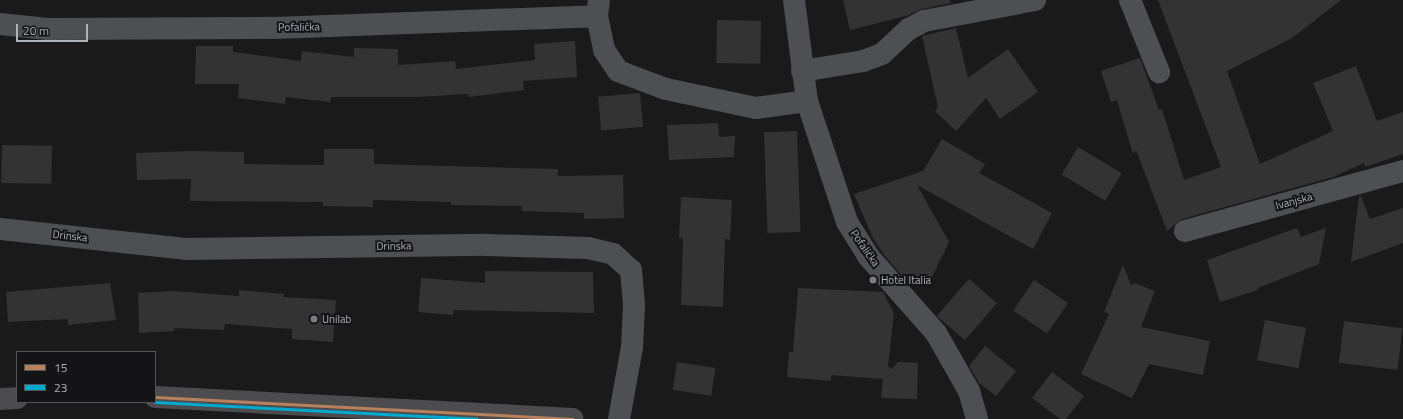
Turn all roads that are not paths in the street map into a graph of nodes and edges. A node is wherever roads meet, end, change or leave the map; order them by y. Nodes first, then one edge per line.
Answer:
1 (794, 0) edge
2 (1035, 0) edge
3 (1130, 0) edge
4 (598, 8) edge
5 (0, 24) edge
6 (802, 71) junction
7 (1159, 72) dead end
8 (806, 101) junction
9 (1403, 171) edge
10 (0, 229) edge
11 (1185, 231) dead end
12 (156, 397) edge
13 (0, 398) edge
14 (16, 398) edge
15 (572, 419) edge
16 (619, 419) edge
17 (977, 419) edge

1 - 6 street, Pofalićka
2 - 6 street
3 - 7 street
4 - 5 street, Pofalićka
4 - 8 street, Pofalićka
6 - 8 street, Pofalićka
8 - 17 street, Pofalićka
9 - 11 street, Ivanjska
10 - 16 street, Drinska
12 - 15 main road
13 - 14 main road

